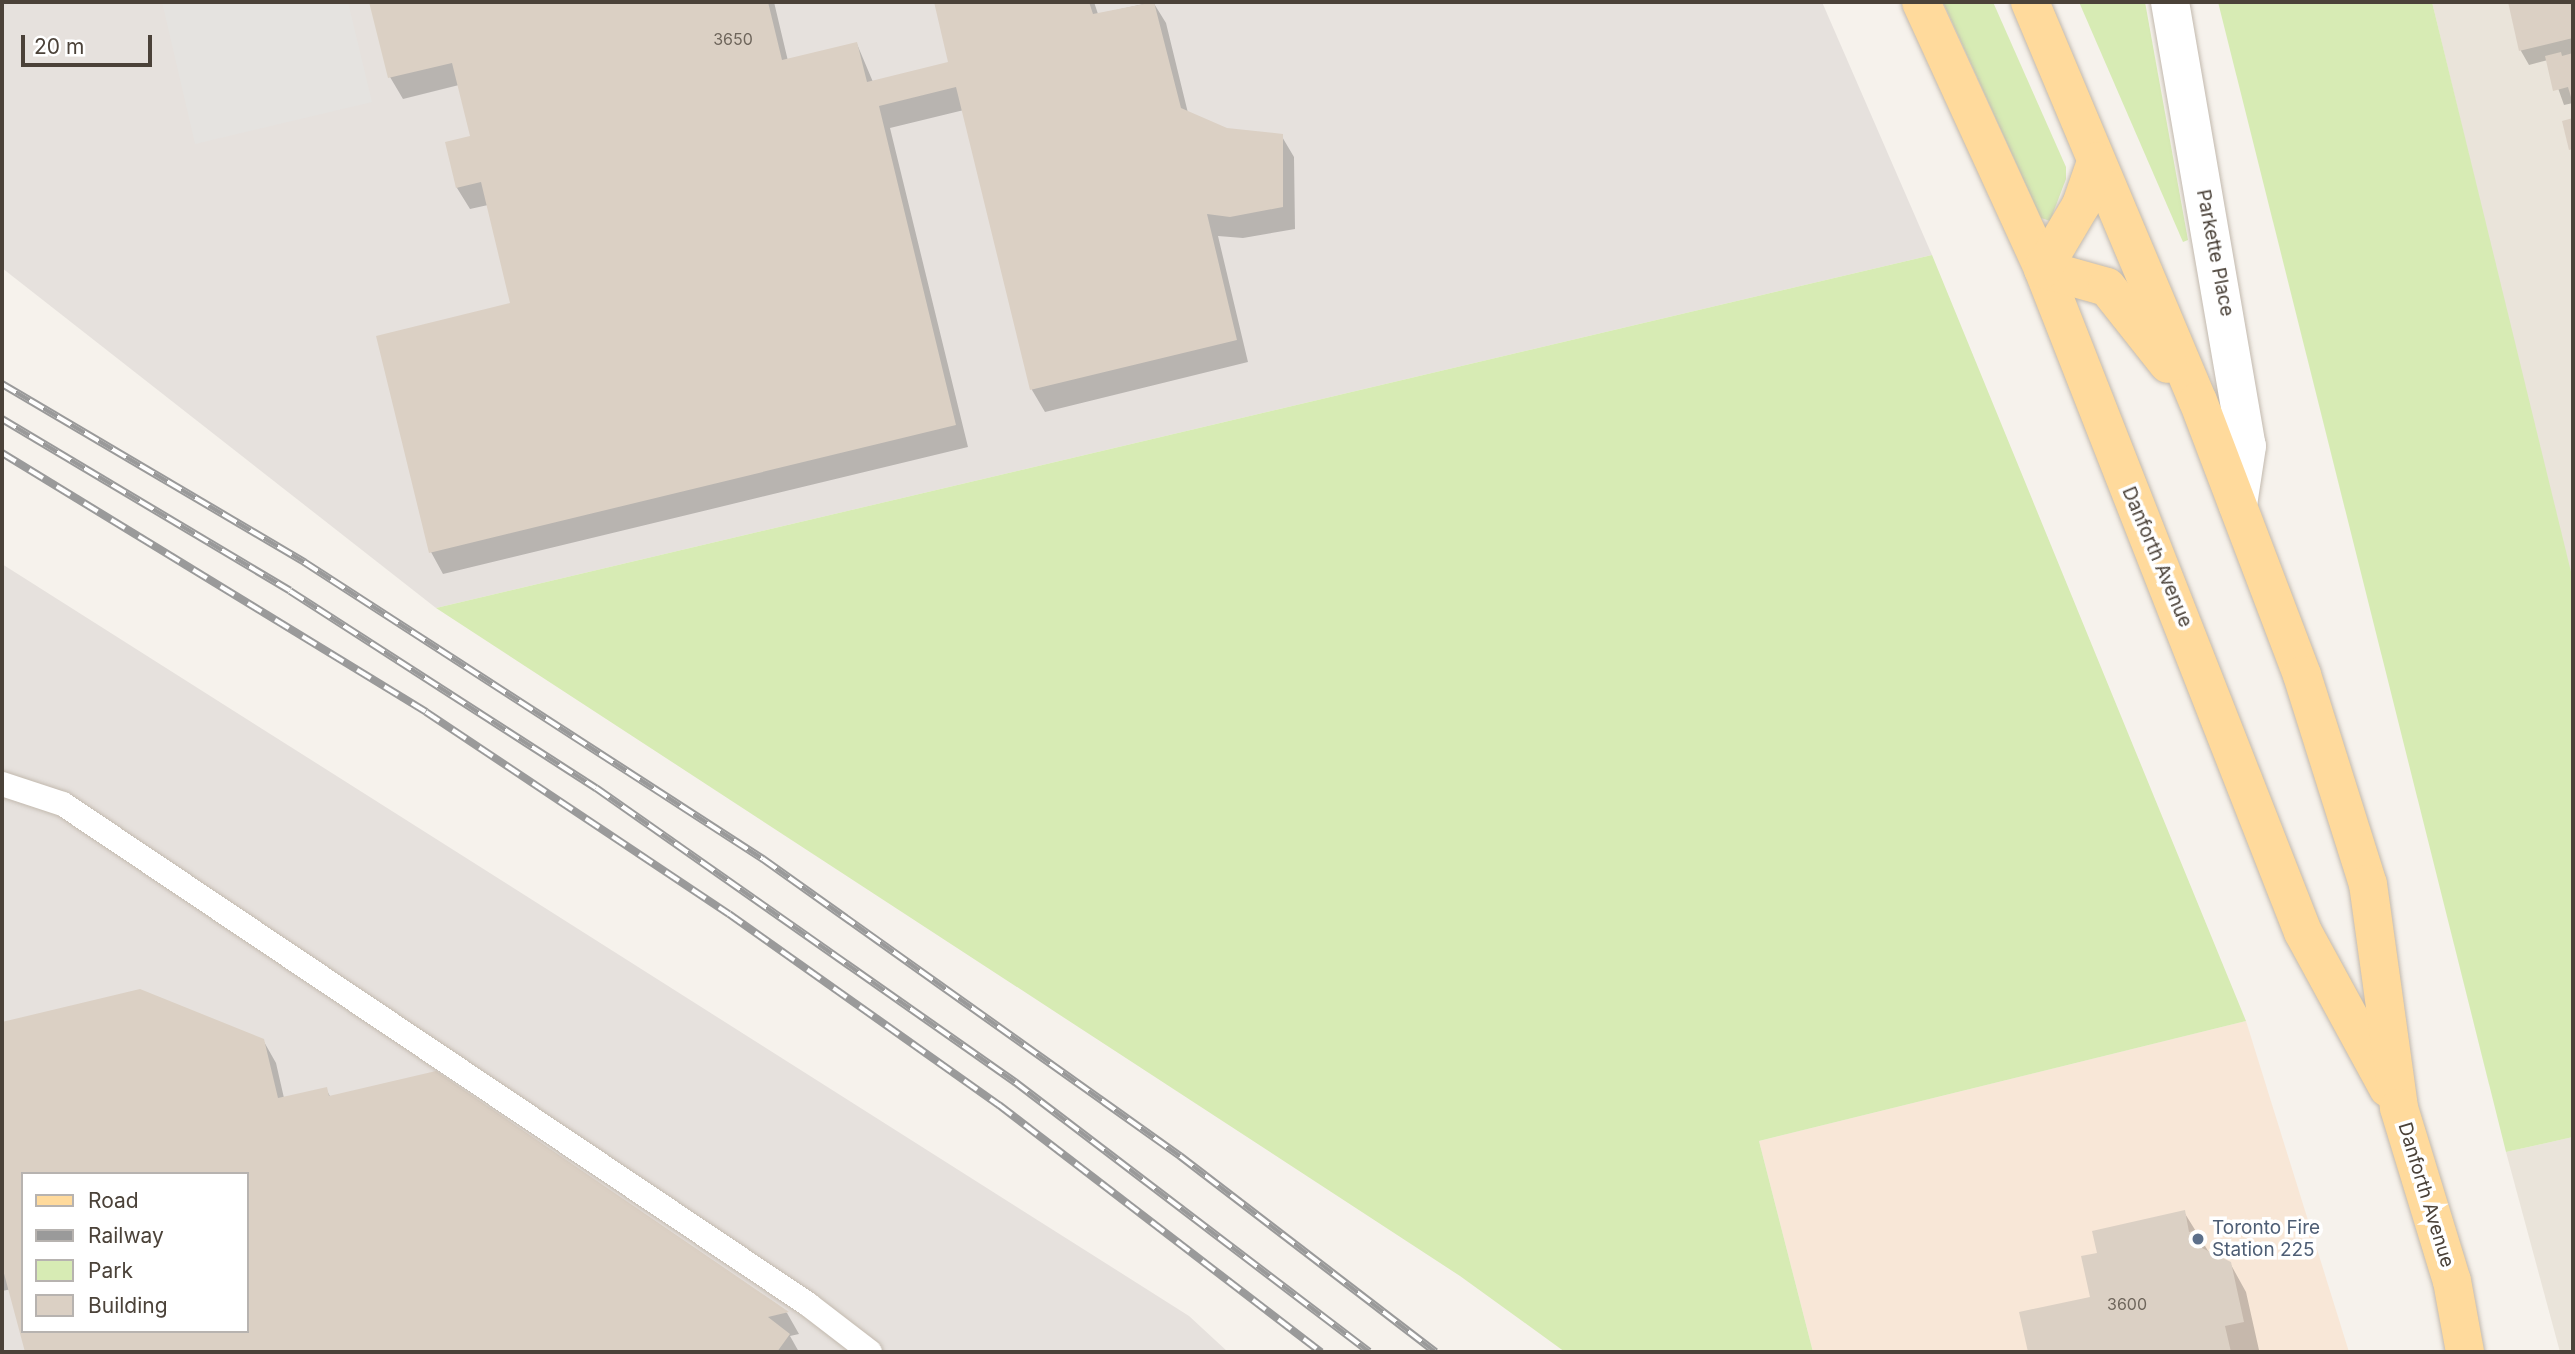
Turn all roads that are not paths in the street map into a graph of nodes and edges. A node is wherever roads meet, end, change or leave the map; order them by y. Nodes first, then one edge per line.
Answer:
1 (1921, 2) edge
2 (2030, 2) edge
3 (2170, 2) edge
4 (2096, 162) junction
5 (2043, 269) junction
6 (2198, 401) junction
7 (2238, 505) junction
8 (2, 783) edge
9 (2399, 1108) junction
10 (2452, 1281) junction
11 (870, 1352) edge
12 (2465, 1352) edge
13 (2486, 1352) edge

1 - 5 main road, Danforth Avenue
2 - 4 main road, Danforth Avenue
3 - 7 street, Parkette Place
4 - 5 main road
4 - 6 main road, Danforth Avenue
5 - 6 main road
5 - 9 main road, Danforth Avenue
6 - 7 main road, Danforth Avenue
7 - 9 main road, Danforth Avenue
8 - 11 lane
9 - 10 main road, Danforth Avenue
10 - 12 main road, Danforth Avenue
10 - 13 main road, Danforth Avenue

